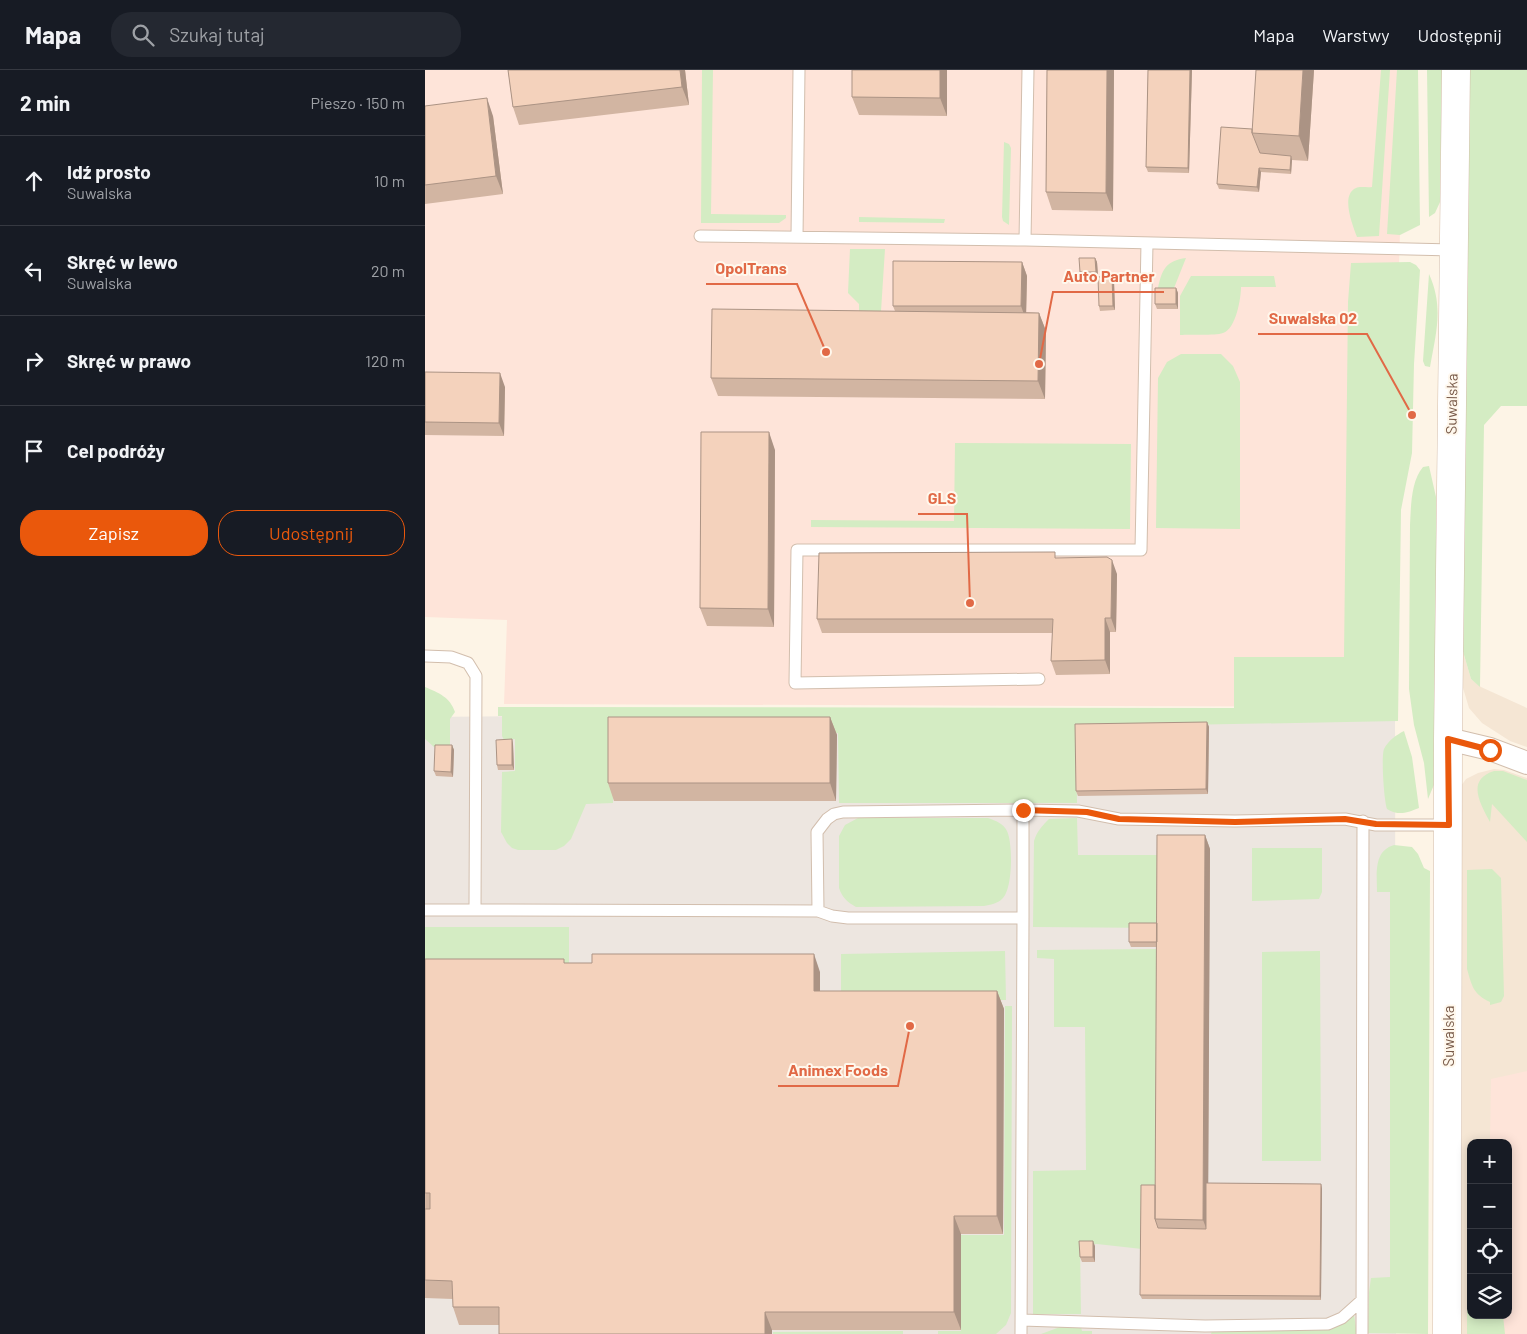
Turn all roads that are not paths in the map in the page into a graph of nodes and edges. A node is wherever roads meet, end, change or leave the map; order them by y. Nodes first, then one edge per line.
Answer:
1 (799, 70) edge
2 (1028, 70) edge
3 (1455, 70) edge
4 (700, 236) dead end
5 (797, 237) junction
6 (1025, 240) junction
7 (1147, 243) junction
8 (1453, 250) junction
9 (425, 656) edge
10 (1039, 679) dead end
11 (1448, 739) junction
12 (1527, 763) edge
13 (1023, 810) junction
14 (1363, 822) junction
15 (1449, 825) junction
16 (425, 910) edge
17 (475, 910) junction
18 (818, 910) junction
19 (1023, 918) junction
20 (1361, 1301) junction
21 (1021, 1320) junction
22 (1021, 1334) edge
23 (1362, 1334) edge
24 (1447, 1334) edge

1 - 5 lane
2 - 6 lane
3 - 8 main road, Suwalska
4 - 5 lane
5 - 6 lane
6 - 7 lane
7 - 8 lane
7 - 10 lane
8 - 11 main road, Suwalska
9 - 17 lane
11 - 12 street
11 - 15 main road, Suwalska
13 - 14 lane
13 - 18 lane
13 - 19 lane
14 - 15 lane
14 - 20 lane
15 - 24 main road, Suwalska
16 - 17 lane
17 - 18 lane
18 - 19 lane
19 - 21 lane
20 - 21 lane
20 - 23 lane
21 - 22 lane

